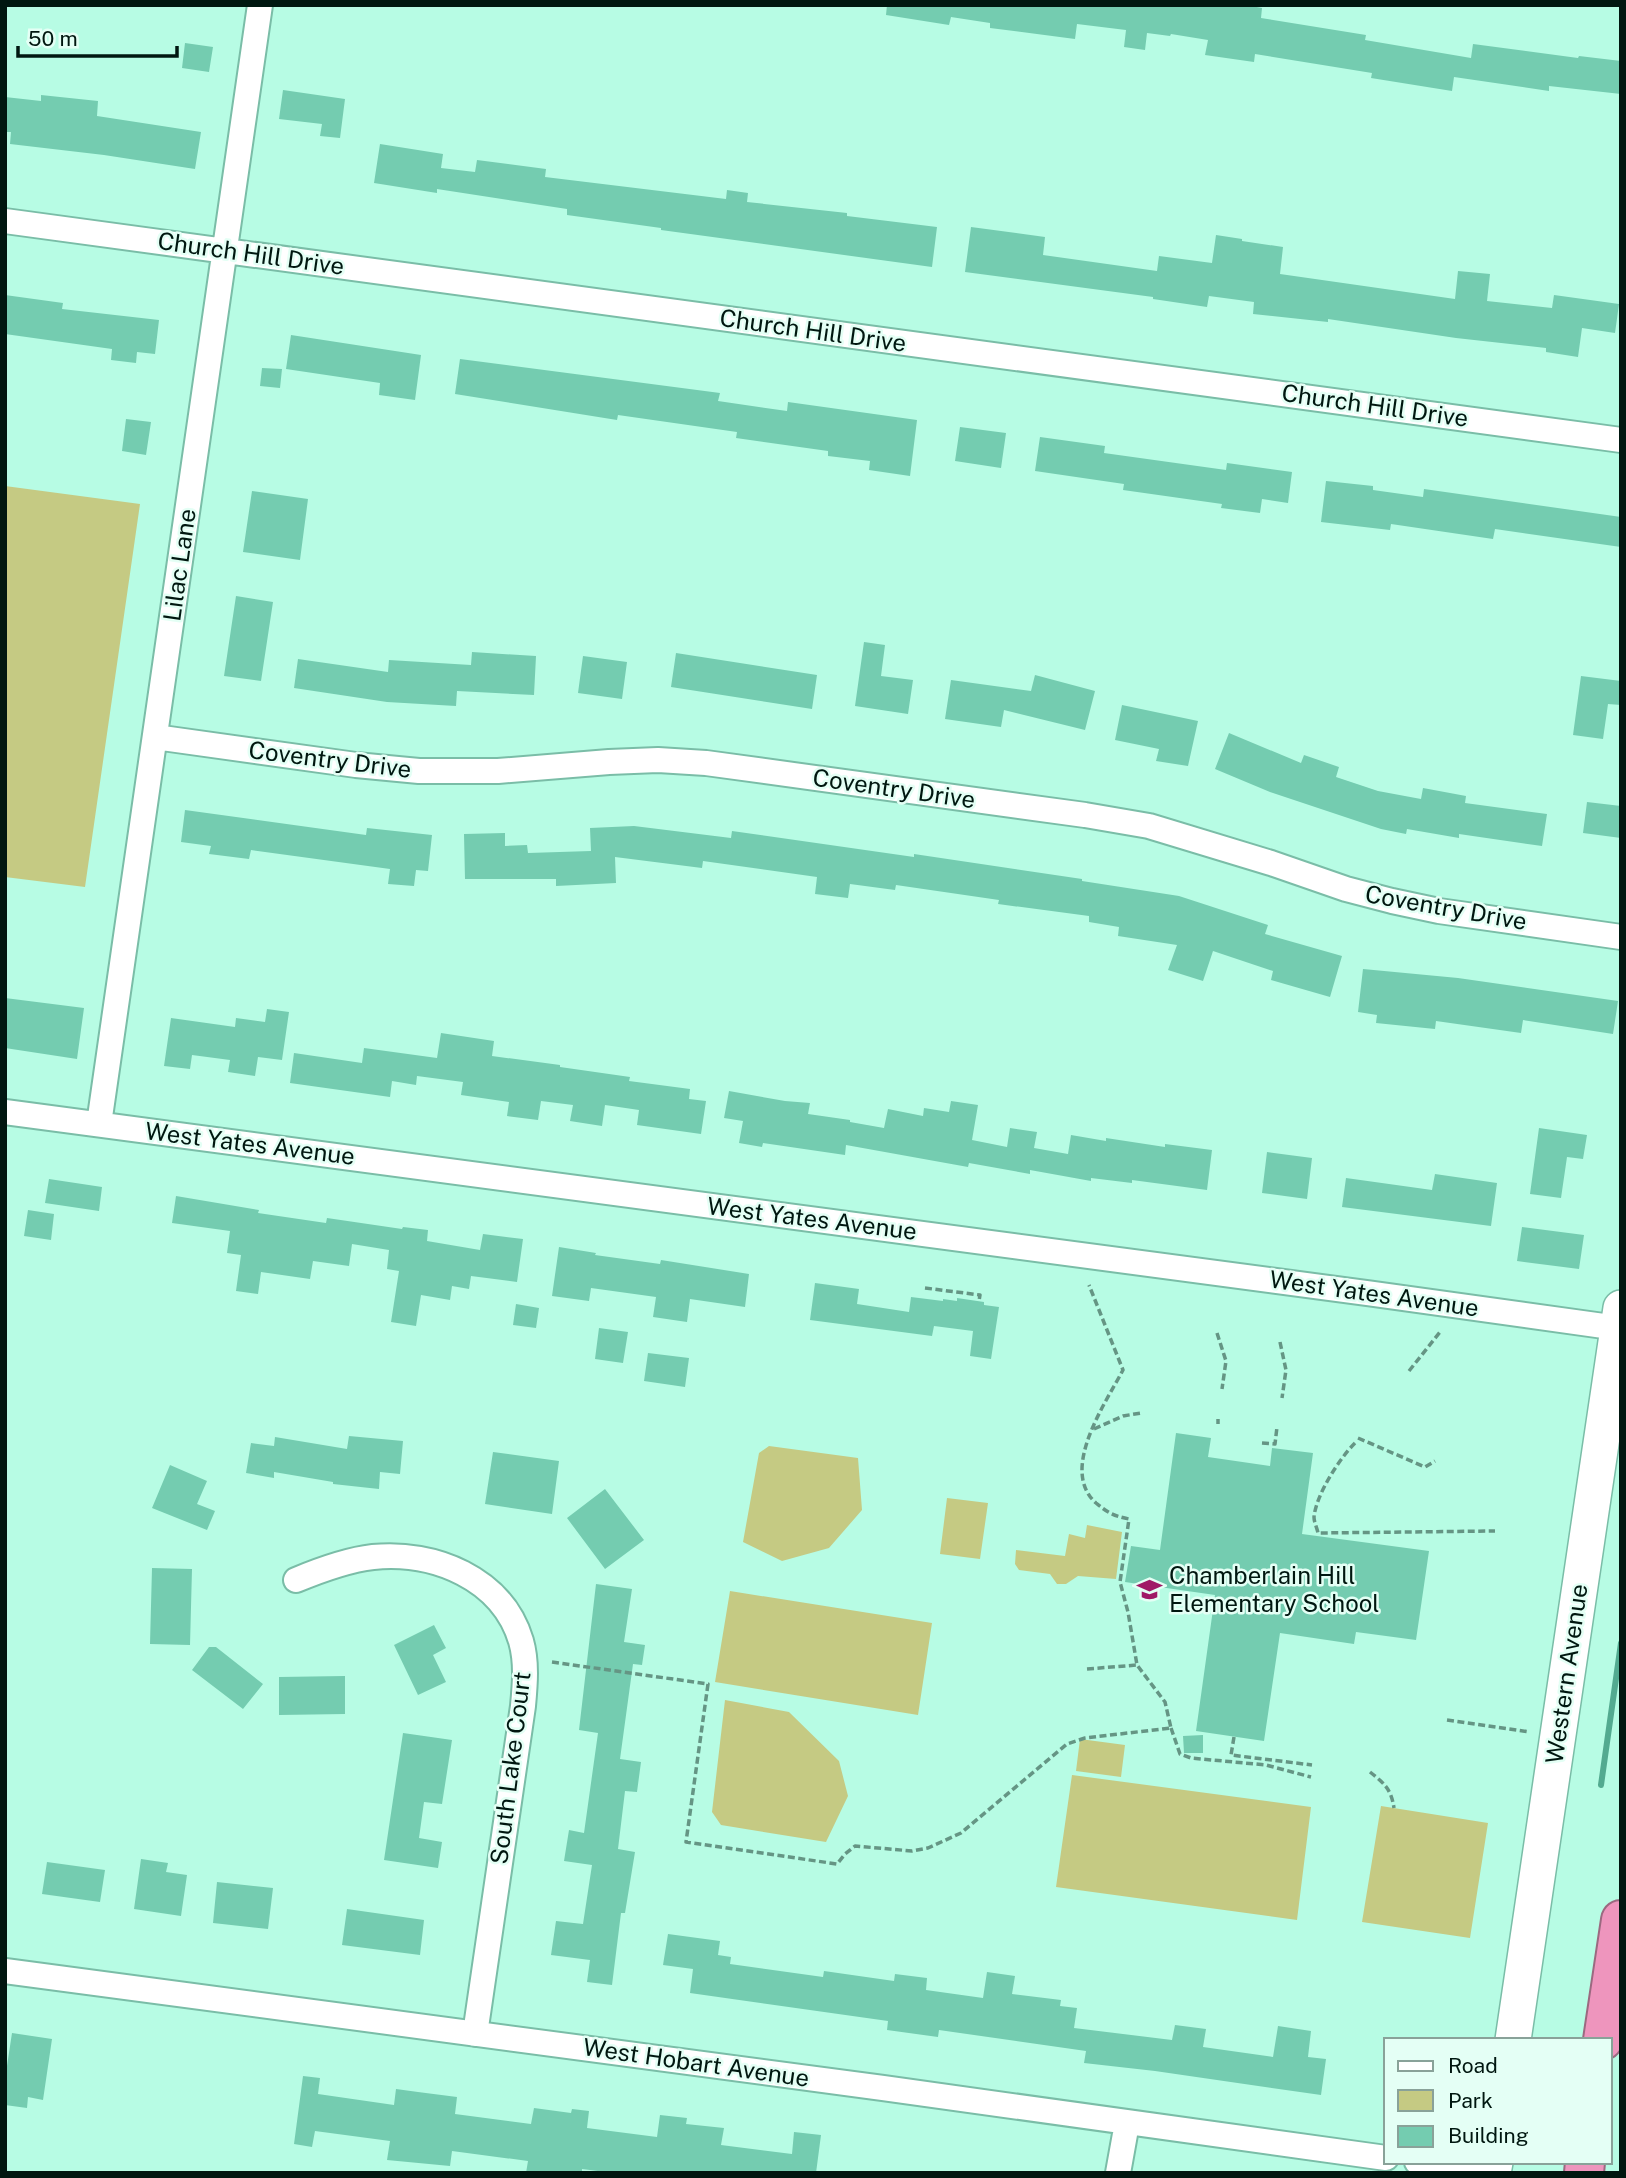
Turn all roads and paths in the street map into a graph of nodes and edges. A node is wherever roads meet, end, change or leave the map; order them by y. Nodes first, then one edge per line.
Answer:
1 (261, 5) edge
2 (5, 221) edge
3 (225, 251) junction
4 (1621, 440) edge
5 (155, 737) junction
6 (1621, 937) edge
7 (5, 1112) edge
8 (99, 1124) junction
9 (1089, 1285) dead end
10 (925, 1288) dead end
11 (979, 1301) dead end
12 (1619, 1318) edge
13 (1440, 1332) dead end
14 (1217, 1333) dead end
15 (1280, 1342) dead end
16 (1409, 1371) dead end
17 (1222, 1389) dead end
18 (1282, 1398) dead end
19 (1141, 1413) dead end
20 (1277, 1427) dead end
21 (1093, 1429) junction
22 (1358, 1438) dead end
23 (1262, 1443) dead end
24 (1355, 1443) dead end
25 (1435, 1461) dead end
26 (1495, 1531) dead end
27 (296, 1580) dead end
28 (552, 1662) dead end
29 (1137, 1665) junction
30 (1087, 1669) dead end
31 (1447, 1720) dead end
32 (1171, 1728) junction
33 (1532, 1733) dead end
34 (1234, 1737) dead end
35 (1312, 1765) dead end
36 (1370, 1772) dead end
37 (1311, 1777) dead end
38 (1394, 1808) dead end
39 (1621, 1920) edge
40 (5, 1971) edge
41 (475, 2034) junction
42 (1513, 2038) edge
43 (1603, 2038) edge
44 (1127, 2123) junction
45 (1384, 2158) edge
46 (1440, 2164) edge
47 (1494, 2169) edge
48 (1118, 2173) edge

1 - 3 street, Lilac Lane
2 - 3 street, Church Hill Drive
3 - 4 street, Church Hill Drive
3 - 5 street, Lilac Lane
5 - 6 street, Coventry Drive
5 - 8 street, Lilac Lane
7 - 8 street, West Yates Avenue
8 - 12 street, West Yates Avenue
9 - 21 path
10 - 11 path
12 - 42 street, Western Avenue
13 - 16 path
14 - 17 path
15 - 18 path
19 - 21 path
20 - 23 path
21 - 29 path
22 - 25 path
24 - 26 path
27 - 41 street, South Lake Court
28 - 32 path
29 - 30 path
29 - 32 path
31 - 33 path
32 - 37 path
34 - 35 path
36 - 38 path
39 - 43 highway
40 - 41 street, West Hobart Avenue
41 - 44 street, West Hobart Avenue
44 - 45 street, West Hobart Avenue
44 - 48 street
46 - 47 street

